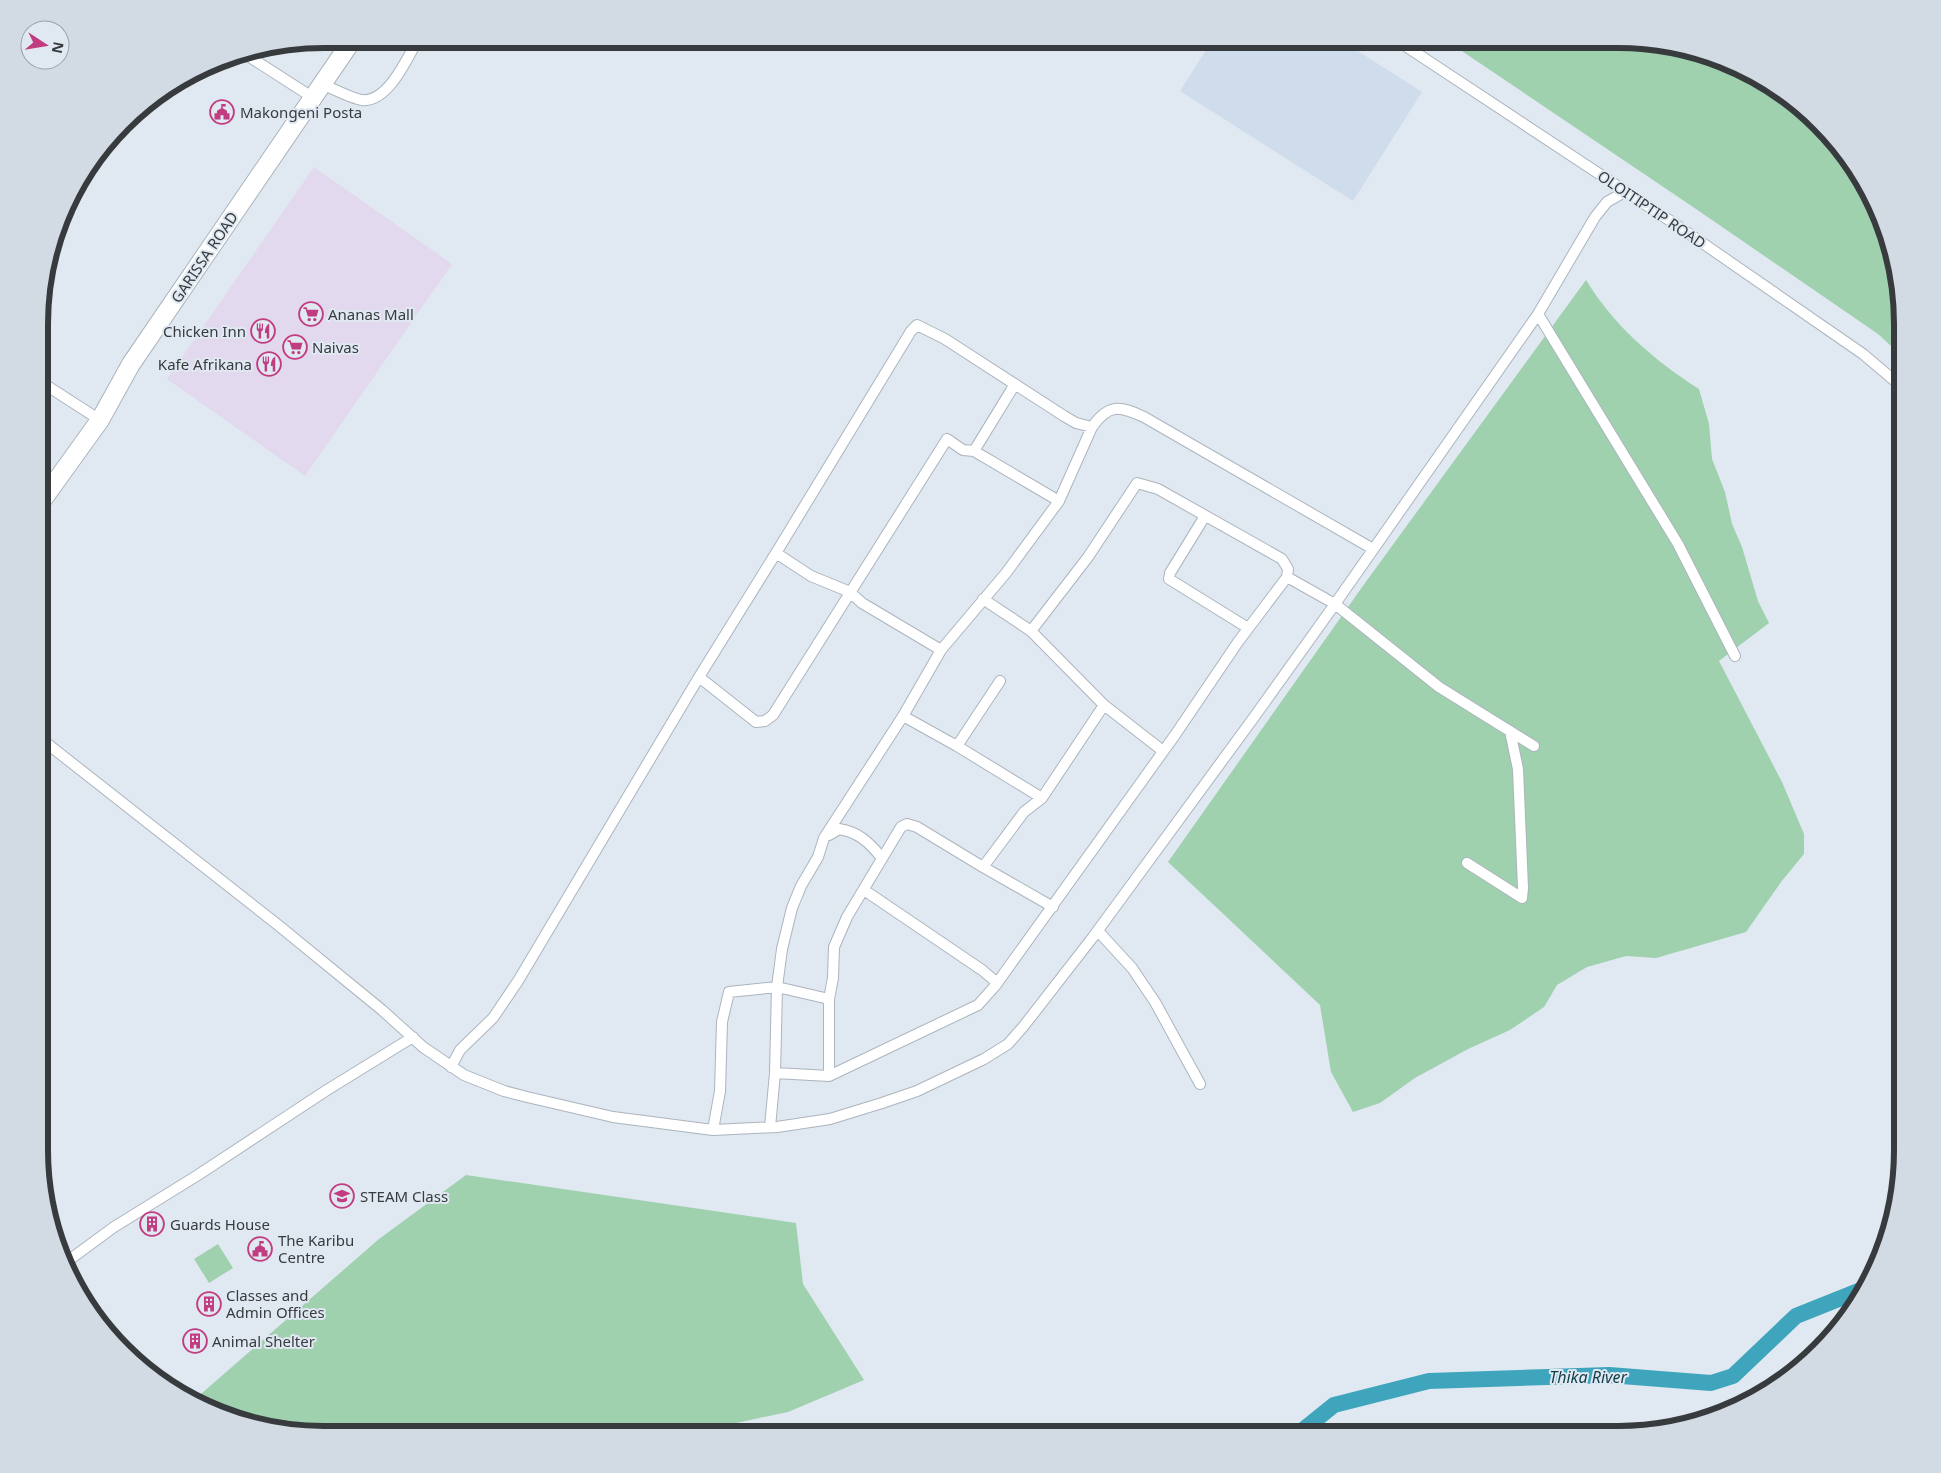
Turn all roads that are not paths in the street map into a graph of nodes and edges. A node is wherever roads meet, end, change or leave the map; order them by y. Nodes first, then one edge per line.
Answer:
1 (347, 48) edge
2 (413, 48) edge
3 (1409, 48) edge
4 (252, 57) edge
5 (317, 91) junction
6 (1626, 191) junction
7 (1538, 314) junction
8 (1894, 380) edge
9 (1015, 384) junction
10 (47, 386) edge
11 (100, 420) junction
12 (1092, 427) junction
13 (974, 451) junction
14 (47, 494) edge
15 (1059, 501) junction
16 (1205, 516) junction
17 (1373, 549) junction
18 (776, 553) junction
19 (1287, 577) junction
20 (850, 592) junction
21 (983, 599) junction
22 (1335, 604) junction
23 (1248, 628) junction
24 (1031, 631) junction
25 (941, 650) junction
26 (1735, 656) dead end
27 (699, 677) junction
28 (1000, 681) dead end
29 (1104, 705) junction
30 (903, 716) junction
31 (1510, 731) junction
32 (47, 744) edge
33 (957, 746) junction
34 (1534, 746) dead end
35 (1163, 751) junction
36 (1042, 798) junction
37 (824, 838) junction
38 (881, 857) junction
39 (1467, 863) dead end
40 (982, 867) junction
41 (864, 890) junction
42 (1053, 907) junction
43 (1098, 931) junction
44 (995, 986) junction
45 (777, 987) junction
46 (829, 999) junction
47 (413, 1037) junction
48 (451, 1067) junction
49 (775, 1072) junction
50 (829, 1076) junction
51 (1200, 1084) dead end
52 (770, 1127) junction
53 (713, 1130) junction
54 (70, 1259) edge

1 - 5 highway, GARISSA ROAD
2 - 5 street
3 - 6 street, OLOITIPTIP ROAD
4 - 5 street
5 - 11 highway, GARISSA ROAD
6 - 7 street
6 - 8 street, OLOITIPTIP ROAD
7 - 17 street
7 - 26 street
9 - 12 street
9 - 13 street
9 - 18 street
10 - 11 street
11 - 14 highway, GARISSA ROAD
12 - 15 street
12 - 17 street
13 - 15 street
13 - 20 street
15 - 21 street
16 - 19 street
16 - 23 street
16 - 24 street
17 - 22 street
18 - 20 street
18 - 27 street
19 - 22 street
19 - 23 street
20 - 25 street
20 - 27 street
21 - 24 street
21 - 25 street
22 - 31 street
22 - 43 street
23 - 35 street
24 - 29 street
25 - 30 street
27 - 48 street
28 - 33 street
29 - 35 street
29 - 36 street
30 - 33 street
30 - 37 street
31 - 34 street
31 - 39 street
32 - 47 street
33 - 36 street
35 - 42 street
36 - 40 street
37 - 38 street
37 - 45 street
38 - 40 street
38 - 41 street
40 - 42 street
41 - 44 street
41 - 46 street
42 - 44 street
43 - 51 street
43 - 52 street
44 - 50 street
45 - 46 street
45 - 49 street
45 - 53 street
46 - 50 street
47 - 48 street
47 - 54 street
48 - 53 street
49 - 50 street
49 - 52 street
52 - 53 street

